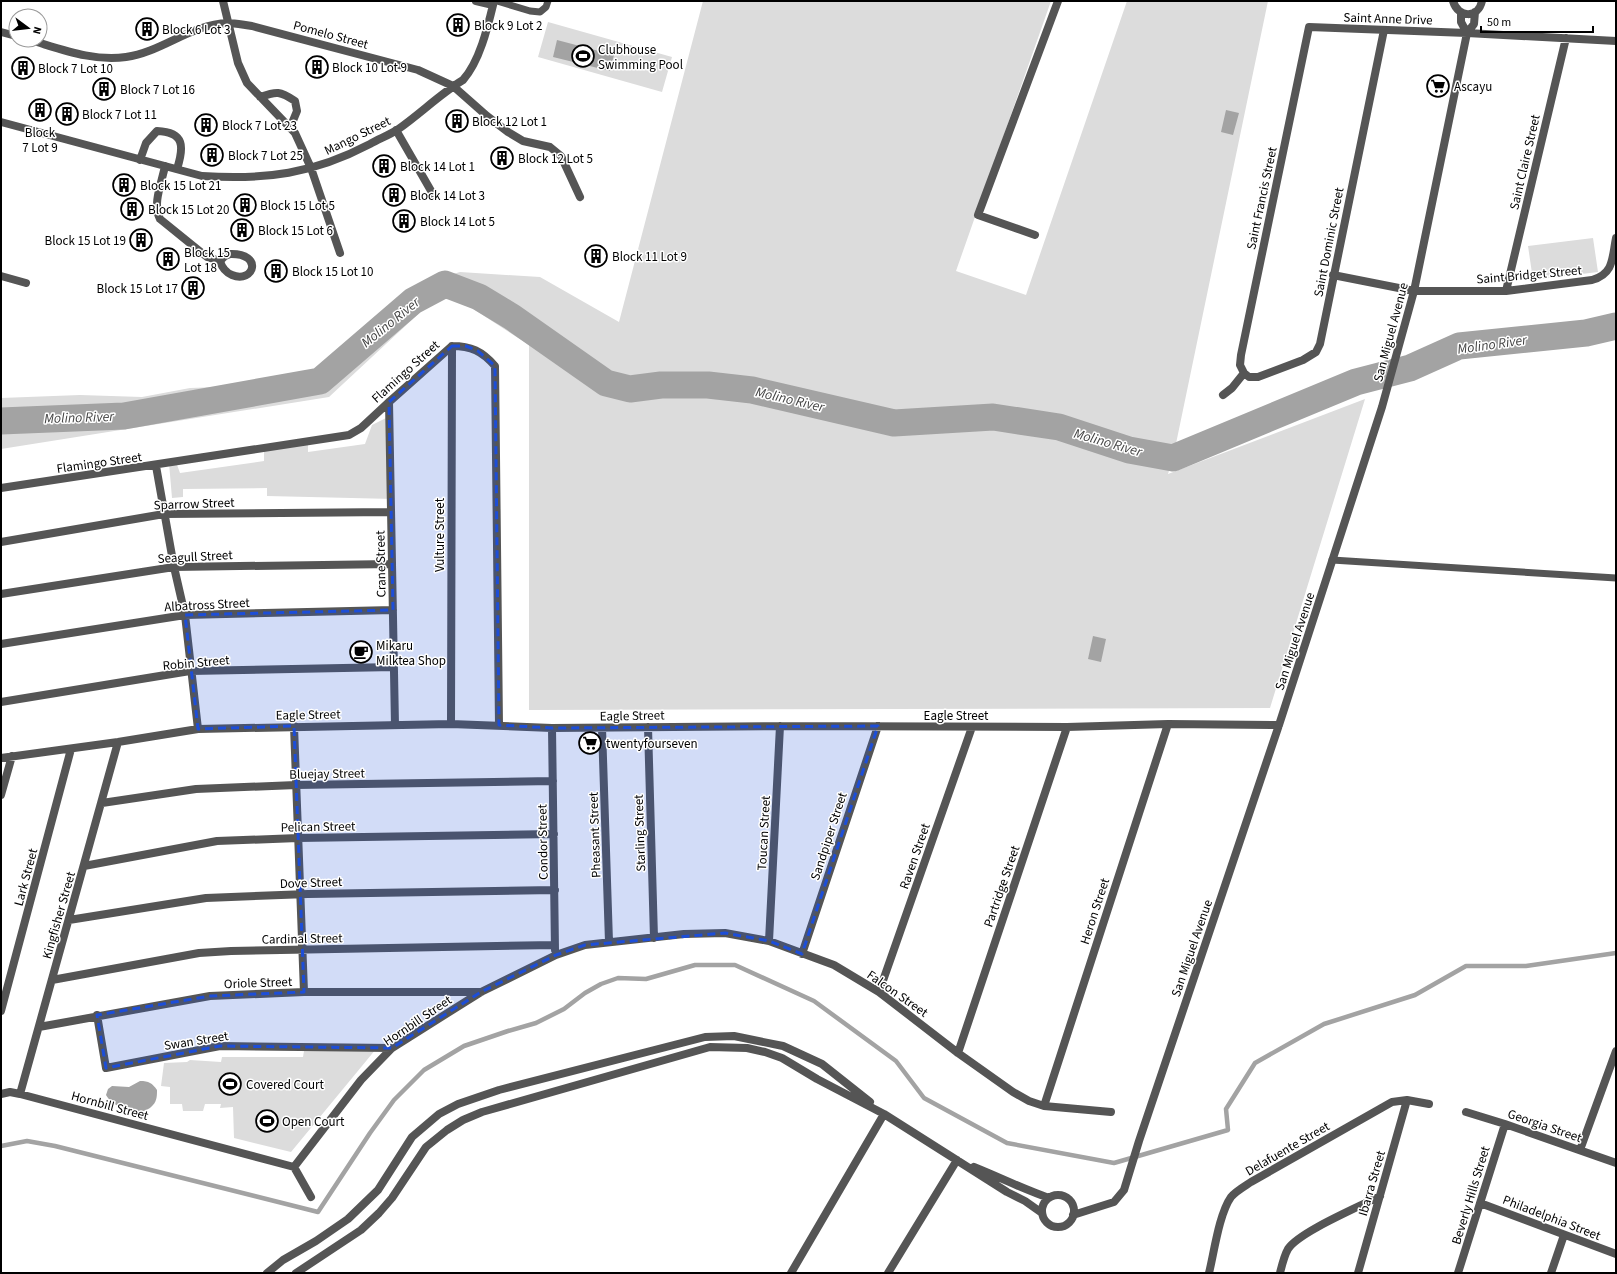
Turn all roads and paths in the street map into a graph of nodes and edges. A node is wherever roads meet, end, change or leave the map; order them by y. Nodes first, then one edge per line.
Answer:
1 (223, 1) edge
2 (476, 1) edge
3 (548, 1) edge
4 (1058, 1) edge
5 (1453, 1) edge
6 (1482, 1) edge
7 (495, 2) edge
8 (1475, 12) junction
9 (1461, 13) junction
10 (228, 23) junction
11 (1309, 27) joint
12 (1384, 30) junction
13 (1467, 33) junction
14 (1566, 38) junction
15 (1616, 41) edge
16 (48, 45) edge
17 (453, 86) junction
18 (260, 97) junction
19 (1, 122) edge
20 (290, 128) junction
21 (396, 130) junction
22 (140, 160) junction
23 (165, 166) junction
24 (311, 168) junction
25 (177, 169) junction
26 (434, 196) dead end
27 (580, 197) dead end
28 (1035, 235) dead end
29 (1616, 238) edge
30 (340, 253) dead end
31 (220, 261) dead end
32 (1333, 275) junction
33 (1, 276) edge
34 (26, 283) dead end
35 (1414, 291) junction
36 (1506, 291) junction
37 (452, 346) junction
38 (1244, 373) junction
39 (1222, 395) dead end
40 (388, 402) junction
41 (156, 466) junction
42 (1, 488) edge
43 (391, 512) junction
44 (164, 514) junction
45 (1, 542) edge
46 (1332, 560) junction
47 (392, 564) junction
48 (174, 566) junction
49 (1616, 578) edge
50 (1, 594) edge
51 (393, 610) junction
52 (184, 615) junction
53 (1, 644) edge
54 (394, 667) junction
55 (190, 672) junction
56 (1, 702) edge
57 (451, 724) junction
58 (1168, 724) junction
59 (395, 725) junction
60 (499, 725) junction
61 (1279, 725) junction
62 (294, 726) junction
63 (780, 726) junction
64 (878, 726) junction
65 (648, 727) junction
66 (972, 727) junction
67 (1067, 727) junction
68 (552, 728) junction
69 (602, 728) junction
70 (198, 729) junction
71 (118, 742) junction
72 (71, 749) junction
73 (12, 756) junction
74 (1, 758) edge
75 (553, 781) junction
76 (296, 785) junction
77 (1, 795) edge
78 (102, 803) junction
79 (554, 834) junction
80 (298, 838) junction
81 (84, 866) junction
82 (555, 890) junction
83 (300, 894) junction
84 (69, 920) junction
85 (654, 938) junction
86 (769, 941) junction
87 (609, 942) junction
88 (555, 945) junction
89 (303, 950) junction
90 (802, 954) junction
91 (556, 955) junction
92 (52, 980) junction
93 (304, 992) junction
94 (482, 992) junction
95 (878, 992) junction
96 (1, 1011) edge
97 (97, 1015) junction
98 (39, 1027) junction
99 (392, 1048) junction
100 (1616, 1051) edge
101 (958, 1052) junction
102 (1608, 1076) junction
103 (1616, 1079) edge
104 (1, 1094) edge
105 (20, 1094) junction
106 (1406, 1100) junction
107 (1429, 1104) dead end
108 (1044, 1106) junction
109 (1111, 1112) dead end
110 (1466, 1112) dead end
111 (884, 1114) junction
112 (1505, 1124) junction
113 (1580, 1150) junction
114 (956, 1160) junction
115 (1616, 1163) edge
116 (294, 1167) junction
117 (1380, 1196) junction
118 (311, 1198) dead end
119 (1049, 1198) junction
120 (1480, 1203) junction
121 (1042, 1213) junction
122 (1073, 1215) junction
123 (1564, 1235) junction
124 (1616, 1254) edge
125 (267, 1273) edge
126 (296, 1273) edge
127 (791, 1273) edge
128 (888, 1273) edge
129 (1210, 1273) edge
130 (1280, 1273) edge
131 (1358, 1273) edge
132 (1458, 1273) edge
133 (1551, 1273) edge

1 - 10 street
2 - 7 street
3 - 7 lane
4 - 28 street
5 - 9 street, San Miguel Avenue
6 - 8 street, San Miguel Avenue
7 - 17 street, Mango Street
8 - 9 street
8 - 13 street, San Miguel Avenue
9 - 13 street, San Miguel Avenue
10 - 16 street, Pomelo Street
10 - 17 street, Pomelo Street
10 - 18 street
11 - 12 street, Saint Anne Drive
11 - 38 street, Saint Francis Street
12 - 13 street, Saint Anne Drive
12 - 32 street, Saint Dominic Street
13 - 14 street, Saint Anne Drive
13 - 35 street, San Miguel Avenue
14 - 15 street, Saint Anne Drive
14 - 36 street, Saint Claire Street
17 - 21 street, Mango Street
17 - 27 street, Pomelo Street
18 - 20 street
18 - 20 street
19 - 22 street, Mango Street
20 - 24 street
21 - 24 street, Mango Street
21 - 26 street
22 - 23 street, Mango Street
22 - 25 street
23 - 25 street, Mango Street
23 - 31 street
24 - 25 street, Mango Street
24 - 30 street
29 - 36 street, Saint Bridget Street
32 - 35 street, Saint Bridget Street
32 - 38 street, Saint Dominic Street
33 - 34 street
35 - 36 street, Saint Bridget Street
35 - 46 street, San Miguel Avenue
37 - 40 street, Flamingo Street
37 - 57 street, Vulture Street
37 - 60 street, Flamingo Street
38 - 39 street
40 - 41 street, Flamingo Street
40 - 43 street, Crane Street
41 - 42 street, Flamingo Street
41 - 44 street
43 - 44 street, Sparrow Street
43 - 47 street, Crane Street
44 - 45 street, Sparrow Street
44 - 48 street
46 - 49 lane
46 - 61 street, San Miguel Avenue
47 - 48 street, Seagull Street
47 - 51 street, Crane Street
48 - 50 street, Seagull Street
48 - 52 street
51 - 52 street, Albatross Street
51 - 54 street, Crane Street
52 - 53 street, Albatross Street
52 - 55 street
54 - 55 street, Robin Street
54 - 59 street, Crane Street
55 - 56 street, Robin Street
55 - 70 street
57 - 59 street, Eagle Street
57 - 60 street, Eagle Street
58 - 61 street, Eagle Street
58 - 67 street, Eagle Street
58 - 108 street, Heron Street
59 - 62 street, Eagle Street
60 - 68 street, Eagle Street
61 - 122 street, San Miguel Avenue
62 - 70 street, Eagle Street
62 - 76 street
63 - 64 street, Eagle Street
63 - 65 street, Eagle Street
63 - 86 street, Toucan Street
64 - 66 street, Eagle Street
64 - 90 street, Sandpiper Street
65 - 69 street, Eagle Street
65 - 85 street, Starling Street
66 - 67 street, Eagle Street
66 - 95 street, Raven Street
67 - 101 street, Partridge Street
68 - 69 street, Eagle Street
68 - 75 street, Condor Street
69 - 87 street, Pheasant Street
70 - 71 street, Eagle Street
71 - 72 street, Eagle Street
71 - 78 street, Kingfisher Street
72 - 73 street, Eagle Street
72 - 96 street, Lark Street
73 - 74 street, Eagle Street
73 - 77 street
75 - 76 street, Bluejay Street
75 - 79 street, Condor Street
76 - 78 street, Bluejay Street
76 - 80 street
78 - 81 street, Kingfisher Street
79 - 80 street, Pelican Street
79 - 82 street, Condor Street
80 - 81 street, Pelican Street
80 - 83 street
81 - 84 street, Kingfisher Street
82 - 83 street, Dove Street
82 - 88 street, Condor Street
83 - 84 street, Dove Street
83 - 89 street
84 - 92 street, Kingfisher Street
85 - 86 street, Falcon Street
85 - 87 street, Hornbill Street
86 - 90 street, Falcon Street
87 - 91 street, Hornbill Street
88 - 89 street, Cardinal Street
88 - 91 street, Condor Street
89 - 92 street, Cardinal Street
89 - 93 street
90 - 95 street, Falcon Street
91 - 94 street, Hornbill Street
92 - 98 street, Kingfisher Street
93 - 94 street, Oriole Street
93 - 97 street, Oriole Street
94 - 99 street, Hornbill Street
95 - 101 street, Falcon Street
97 - 98 street, Oriole Street
97 - 99 street, Swan Street
98 - 105 street, Kingfisher Street
99 - 116 street, Hornbill Street
100 - 102 street
101 - 108 street, Falcon Street
102 - 103 street
102 - 113 street
104 - 105 street, Hornbill Street
105 - 116 street, Hornbill Street
106 - 107 street, Delafuente Street
106 - 117 street, Ibarra Street
106 - 129 street, Delafuente Street
108 - 109 street, Falcon Street
110 - 112 street, Georgia Street
111 - 114 street
111 - 125 street
111 - 126 street
111 - 127 street
112 - 113 street, Georgia Street
112 - 120 street, Beverly Hills Street
113 - 115 street, Georgia Street
114 - 119 street
114 - 121 street
114 - 128 street
116 - 118 street
117 - 130 street
117 - 131 street, Ibarra Street
119 - 121 street
119 - 122 street
120 - 123 street, Philadelphia Street
120 - 132 street, Beverly Hills Street
121 - 122 street
123 - 124 street, Philadelphia Street
123 - 133 street

